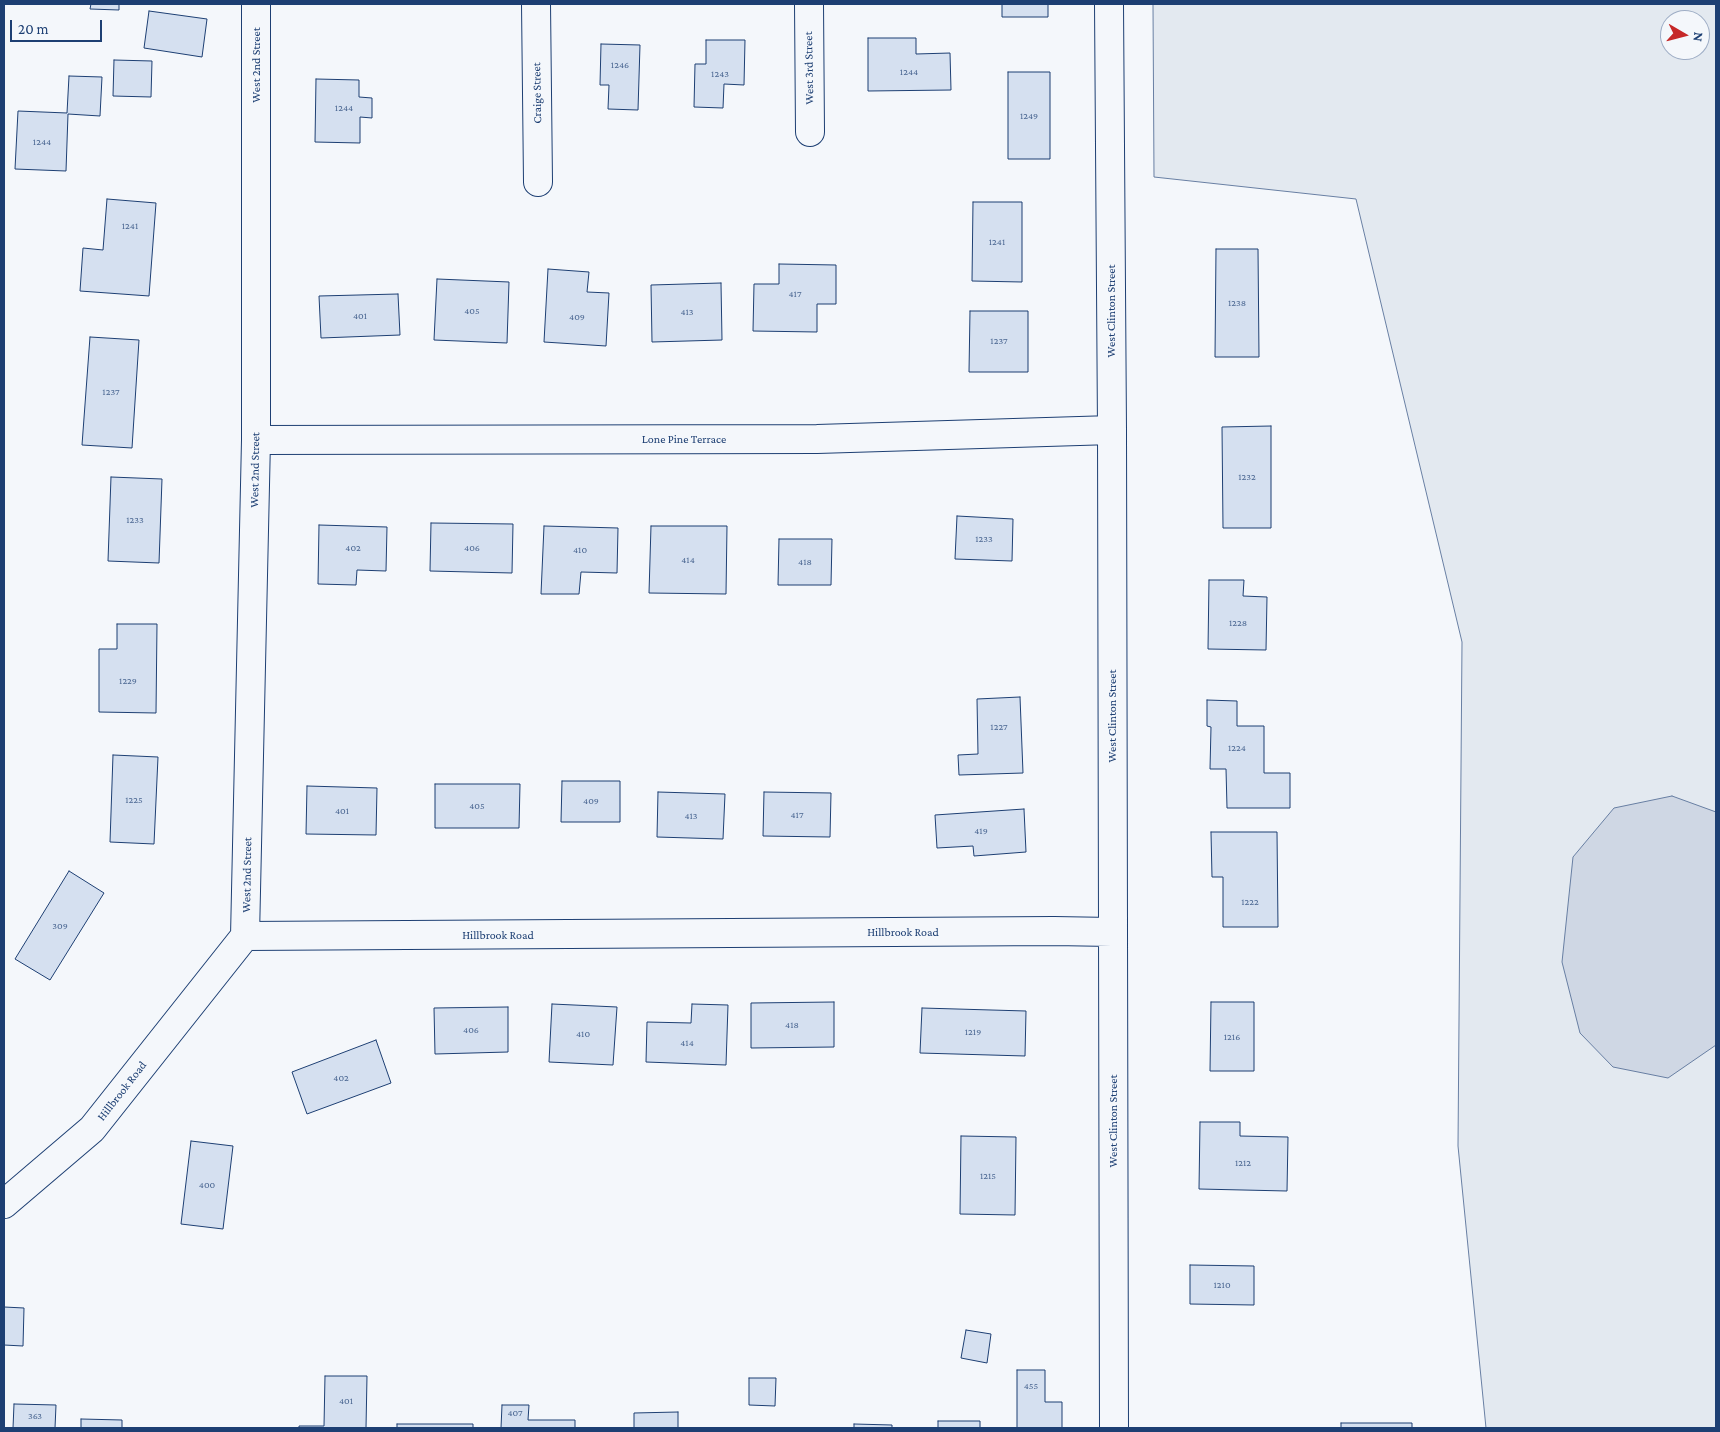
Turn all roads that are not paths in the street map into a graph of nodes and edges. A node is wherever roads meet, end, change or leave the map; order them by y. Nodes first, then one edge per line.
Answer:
1 (256, 4) edge
2 (536, 4) edge
3 (809, 4) edge
4 (1109, 4) edge
5 (810, 132) dead end
6 (538, 182) dead end
7 (1112, 430) junction
8 (256, 440) junction
9 (1112, 932) junction
10 (245, 936) junction
11 (4, 1204) edge
12 (1114, 1428) edge

1 - 8 street, West 2nd Street
2 - 6 street, Craige Street
3 - 5 street, West 3rd Street
4 - 7 street, West Clinton Street
7 - 8 street, Lone Pine Terrace
7 - 9 street, West Clinton Street
8 - 10 street, West 2nd Street
9 - 10 street, Hillbrook Road
9 - 12 street, West Clinton Street
10 - 11 street, Hillbrook Road

